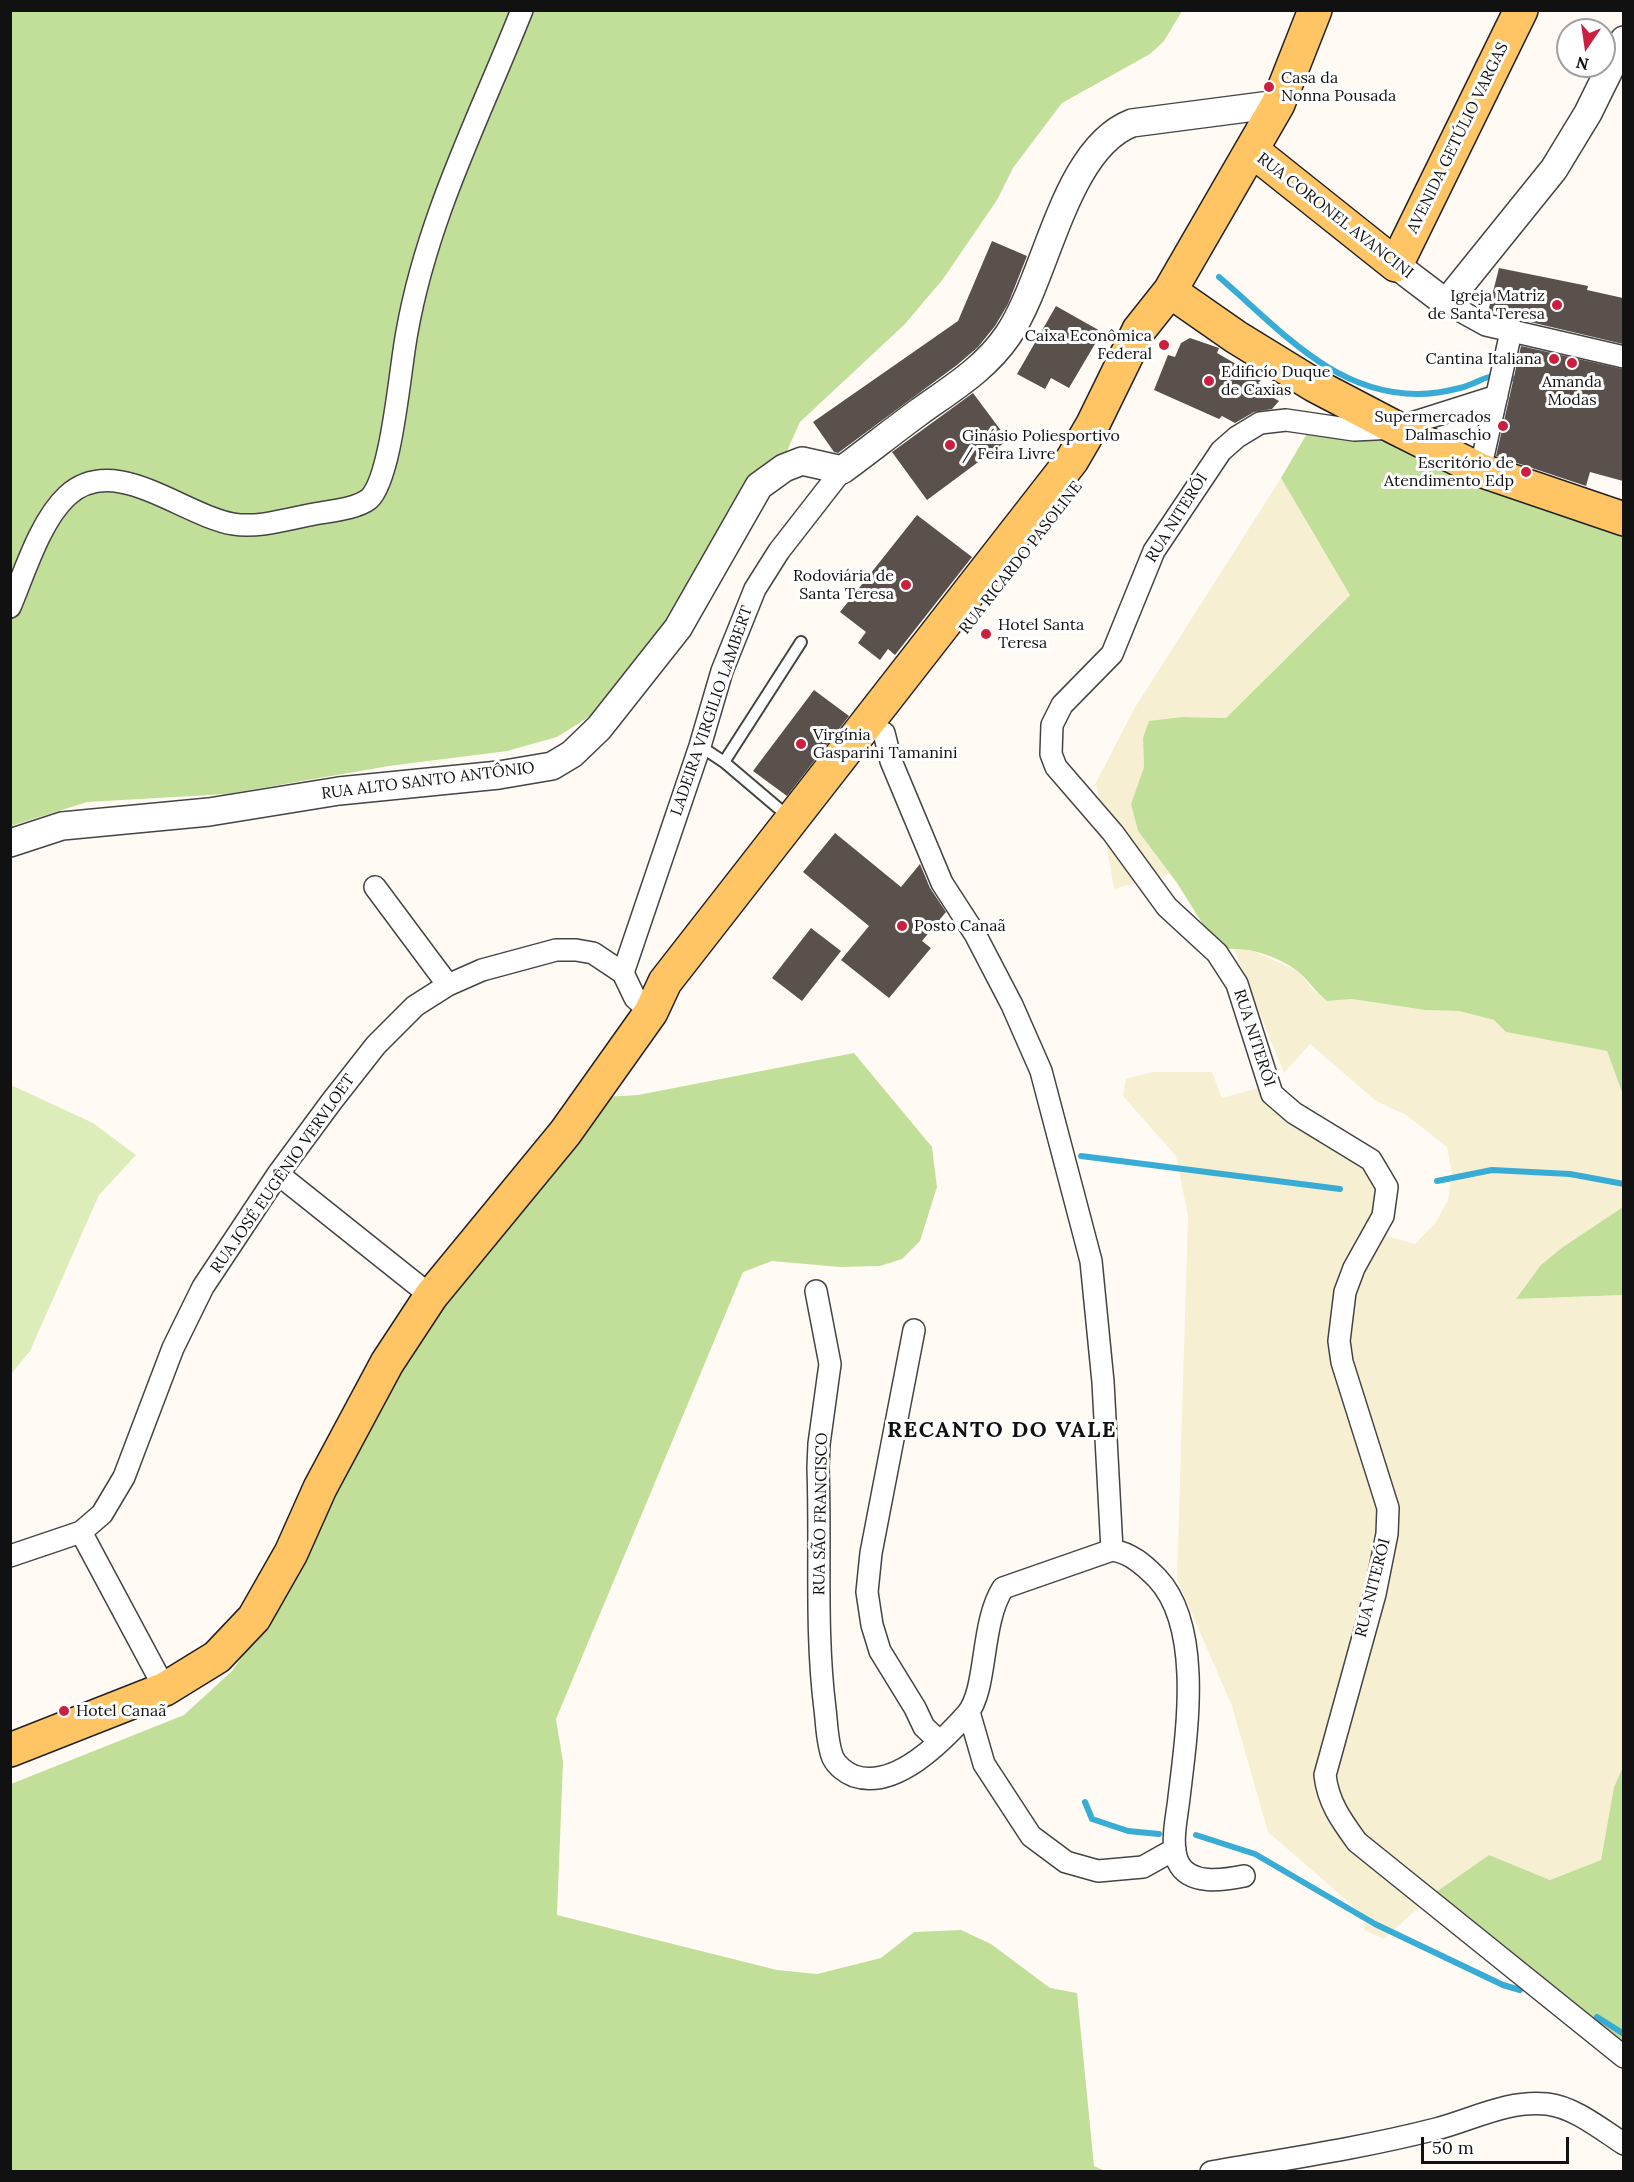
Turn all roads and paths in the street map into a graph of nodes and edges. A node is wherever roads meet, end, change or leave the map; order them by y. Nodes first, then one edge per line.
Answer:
1 (522, 10) edge
2 (1315, 10) edge
3 (1521, 10) edge
4 (1623, 40) edge
5 (1278, 104) junction
6 (1252, 151) junction
7 (1396, 265) junction
8 (1170, 291) junction
9 (1446, 303) junction
10 (1511, 332) junction
11 (1623, 357) edge
12 (1500, 381) junction
13 (1396, 428) junction
14 (842, 470) junction
15 (1480, 470) junction
16 (1623, 519) edge
17 (10, 608) edge
18 (801, 642) dead end
19 (884, 733) junction
20 (700, 746) junction
21 (723, 762) junction
22 (793, 820) junction
23 (10, 843) edge
24 (375, 887) dead end
25 (623, 973) junction
26 (448, 985) junction
27 (651, 1012) junction
28 (278, 1174) junction
29 (816, 1291) dead end
30 (431, 1296) junction
31 (914, 1330) dead end
32 (81, 1532) junction
33 (1112, 1550) junction
34 (10, 1556) edge
35 (165, 1689) junction
36 (969, 1712) junction
37 (939, 1741) junction
38 (10, 1750) edge
39 (1175, 1849) junction
40 (1244, 1876) dead end
41 (1623, 2057) edge
42 (1623, 2144) edge
43 (1211, 2172) edge

1 - 17 street
2 - 5 main road
3 - 7 main road, AVENIDA GETÚLIO VARGAS
4 - 9 street
5 - 6 main road
5 - 14 street
6 - 7 main road, RUA CORONEL AVANCINI
6 - 8 main road
7 - 9 street, RUA CORONEL AVANCINI
8 - 13 main road
8 - 19 main road, RUA RICARDO PASOLINE
8 - 22 main road, RUA RICARDO PASOLINE
9 - 10 street, RUA CORONEL AVANCINI
10 - 11 street, RUA CORONEL AVANCINI
10 - 12 street
12 - 13 street, RUA NITERÓI
12 - 15 street
13 - 15 main road
13 - 41 street, RUA NITERÓI
14 - 20 street, LADEIRA VIRGILIO LAMBERT
14 - 23 street, RUA ALTO SANTO ANTÔNIO
15 - 16 main road
18 - 21 lane
19 - 27 main road, RUA RICARDO PASOLINE
19 - 33 street
20 - 21 lane
20 - 25 street, LADEIRA VIRGILIO LAMBERT
21 - 22 lane
22 - 27 main road, RUA RICARDO PASOLINE
24 - 26 street
25 - 26 street, RUA JOSÉ EUGÊNIO VERVLOET
25 - 27 street, RUA JOSÉ EUGÊNIO VERVLOET
26 - 28 street, RUA JOSÉ EUGÊNIO VERVLOET
27 - 30 main road
28 - 30 street
28 - 32 street, RUA JOSÉ EUGÊNIO VERVLOET
29 - 37 street, RUA SÃO FRANCISCO
30 - 35 main road
31 - 37 street
32 - 34 street, RUA JOSÉ EUGÊNIO VERVLOET
32 - 35 street
33 - 36 street
33 - 39 street
35 - 38 main road
36 - 37 street, RUA SÃO FRANCISCO
36 - 39 street
39 - 40 street
42 - 43 street

